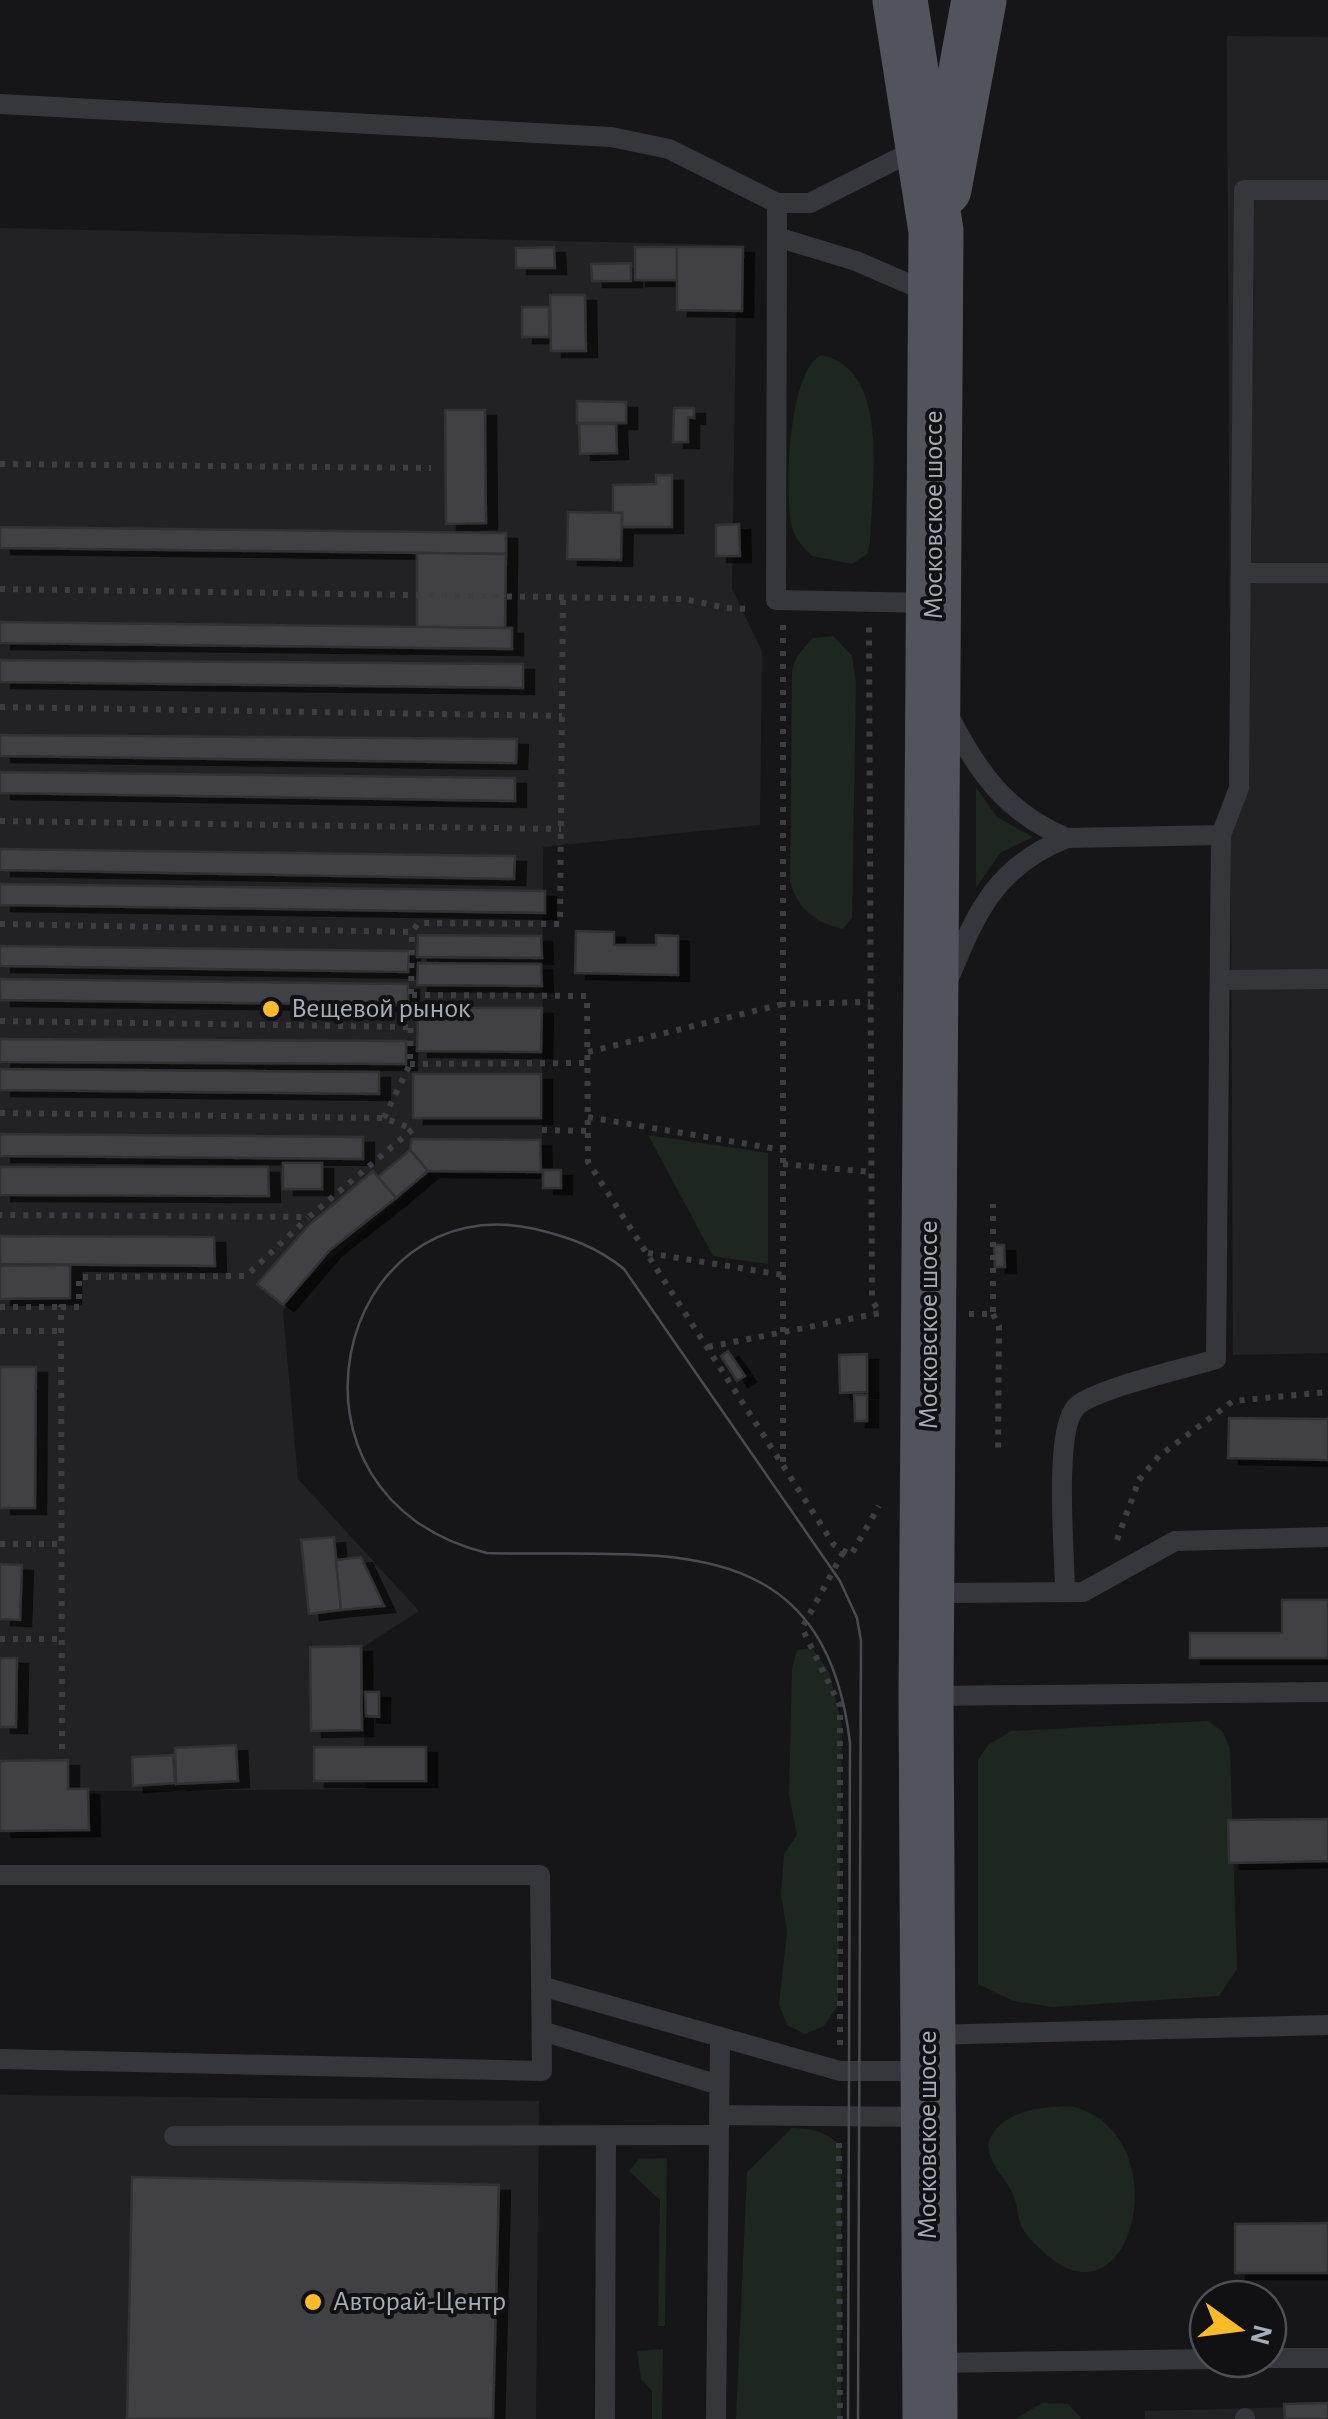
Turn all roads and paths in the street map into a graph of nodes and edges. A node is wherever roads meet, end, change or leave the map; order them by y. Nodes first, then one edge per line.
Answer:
1 (900, 0) edge
2 (979, 0) edge
3 (0, 104) edge
4 (923, 146) junction
5 (1328, 190) edge
6 (778, 203) junction
7 (936, 231) junction
8 (777, 237) junction
9 (935, 296) junction
10 (0, 464) edge
11 (431, 468) dead end
12 (1241, 572) junction
13 (1328, 573) edge
14 (0, 589) edge
15 (563, 597) junction
16 (869, 601) junction
17 (934, 602) junction
18 (783, 604) junction
19 (933, 684) junction
20 (0, 707) edge
21 (562, 716) junction
22 (0, 821) edge
23 (561, 828) junction
24 (1221, 835) junction
25 (1067, 838) junction
26 (0, 924) edge
27 (412, 932) junction
28 (1328, 979) edge
29 (1220, 980) junction
30 (412, 995) junction
31 (871, 1002) junction
32 (783, 1004) junction
33 (931, 1018) junction
34 (0, 1021) edge
35 (411, 1026) junction
36 (588, 1052) junction
37 (588, 1063) junction
38 (410, 1064) junction
39 (0, 1113) edge
40 (384, 1118) junction
41 (588, 1118) junction
42 (542, 1130) dead end
43 (588, 1131) junction
44 (782, 1150) junction
45 (783, 1164) junction
46 (872, 1172) junction
47 (0, 1215) edge
48 (309, 1217) junction
49 (648, 1254) junction
50 (783, 1274) junction
51 (0, 1307) edge
52 (60, 1307) junction
53 (993, 1314) dead end
54 (61, 1331) junction
55 (0, 1332) edge
56 (783, 1332) junction
57 (708, 1347) junction
58 (1328, 1392) edge
59 (998, 1455) dead end
60 (783, 1464) junction
61 (878, 1509) dead end
62 (1328, 1537) edge
63 (0, 1544) edge
64 (62, 1544) junction
65 (844, 1551) junction
66 (1112, 1576) junction
67 (1065, 1592) junction
68 (928, 1593) junction
69 (0, 1639) edge
70 (62, 1640) junction
71 (1328, 1692) edge
72 (926, 1696) junction
73 (62, 1749) dead end
74 (0, 1875) edge
75 (541, 1986) junction
76 (1328, 2025) edge
77 (542, 2031) junction
78 (720, 2039) junction
79 (0, 2059) edge
80 (840, 2071) junction
81 (927, 2075) junction
82 (719, 2085) junction
83 (839, 2116) junction
84 (719, 2125) junction
85 (174, 2136) dead end
86 (606, 2136) junction
87 (1288, 2358) edge
88 (1328, 2358) edge
89 (1188, 2359) edge
90 (931, 2363) junction
91 (605, 2419) edge
92 (716, 2419) edge
93 (840, 2419) edge
94 (930, 2419) edge

1 - 4 main road
2 - 7 main road
3 - 6 lane
4 - 6 lane
4 - 7 main road
5 - 12 lane
6 - 8 lane
7 - 9 main road, Московское шоссе
8 - 9 lane
8 - 18 lane
9 - 17 main road, Московское шоссе
10 - 11 path
12 - 13 lane
12 - 24 lane
14 - 15 path
15 - 18 path
15 - 21 path
16 - 17 lane
16 - 18 lane
16 - 31 path
17 - 19 main road, Московское шоссе
18 - 32 path
19 - 25 lane
19 - 33 main road, Московское шоссе
20 - 21 path
21 - 23 path
22 - 23 path
23 - 27 path
24 - 25 lane
24 - 29 lane
25 - 33 lane
26 - 27 path
27 - 30 path
28 - 29 lane
29 - 67 lane
30 - 35 path
30 - 36 path
31 - 32 path
31 - 46 path
32 - 36 path
32 - 44 path
33 - 68 main road, Московское шоссе
34 - 35 path
35 - 38 path
36 - 37 path
37 - 38 path
37 - 41 path
38 - 40 path
39 - 40 path
40 - 48 path
41 - 43 path
41 - 44 path
42 - 43 path
43 - 49 path
44 - 45 path
45 - 46 path
45 - 50 path
46 - 56 path
47 - 48 path
48 - 52 path
49 - 50 path
49 - 57 path
50 - 56 path
51 - 52 path
52 - 54 path
53 - 59 path
54 - 55 path
54 - 64 path
56 - 57 path
56 - 60 path
57 - 60 path
58 - 66 path
60 - 65 path
61 - 65 path
62 - 66 lane
63 - 64 path
64 - 70 path
65 - 80 path
66 - 67 lane
67 - 68 lane
68 - 72 main road, Московское шоссе
69 - 70 path
70 - 73 path
71 - 72 lane
72 - 81 main road, Московское шоссе
74 - 75 lane
75 - 77 lane
75 - 78 lane
76 - 81 lane
77 - 79 lane
77 - 82 lane
78 - 80 lane
78 - 82 lane
80 - 81 lane
81 - 83 lane
81 - 90 main road, Московское шоссе
82 - 84 lane
83 - 84 lane
83 - 93 path
84 - 86 lane
84 - 92 lane
85 - 86 lane
86 - 91 lane
87 - 88 lane
89 - 90 lane
90 - 94 main road, Московское шоссе

